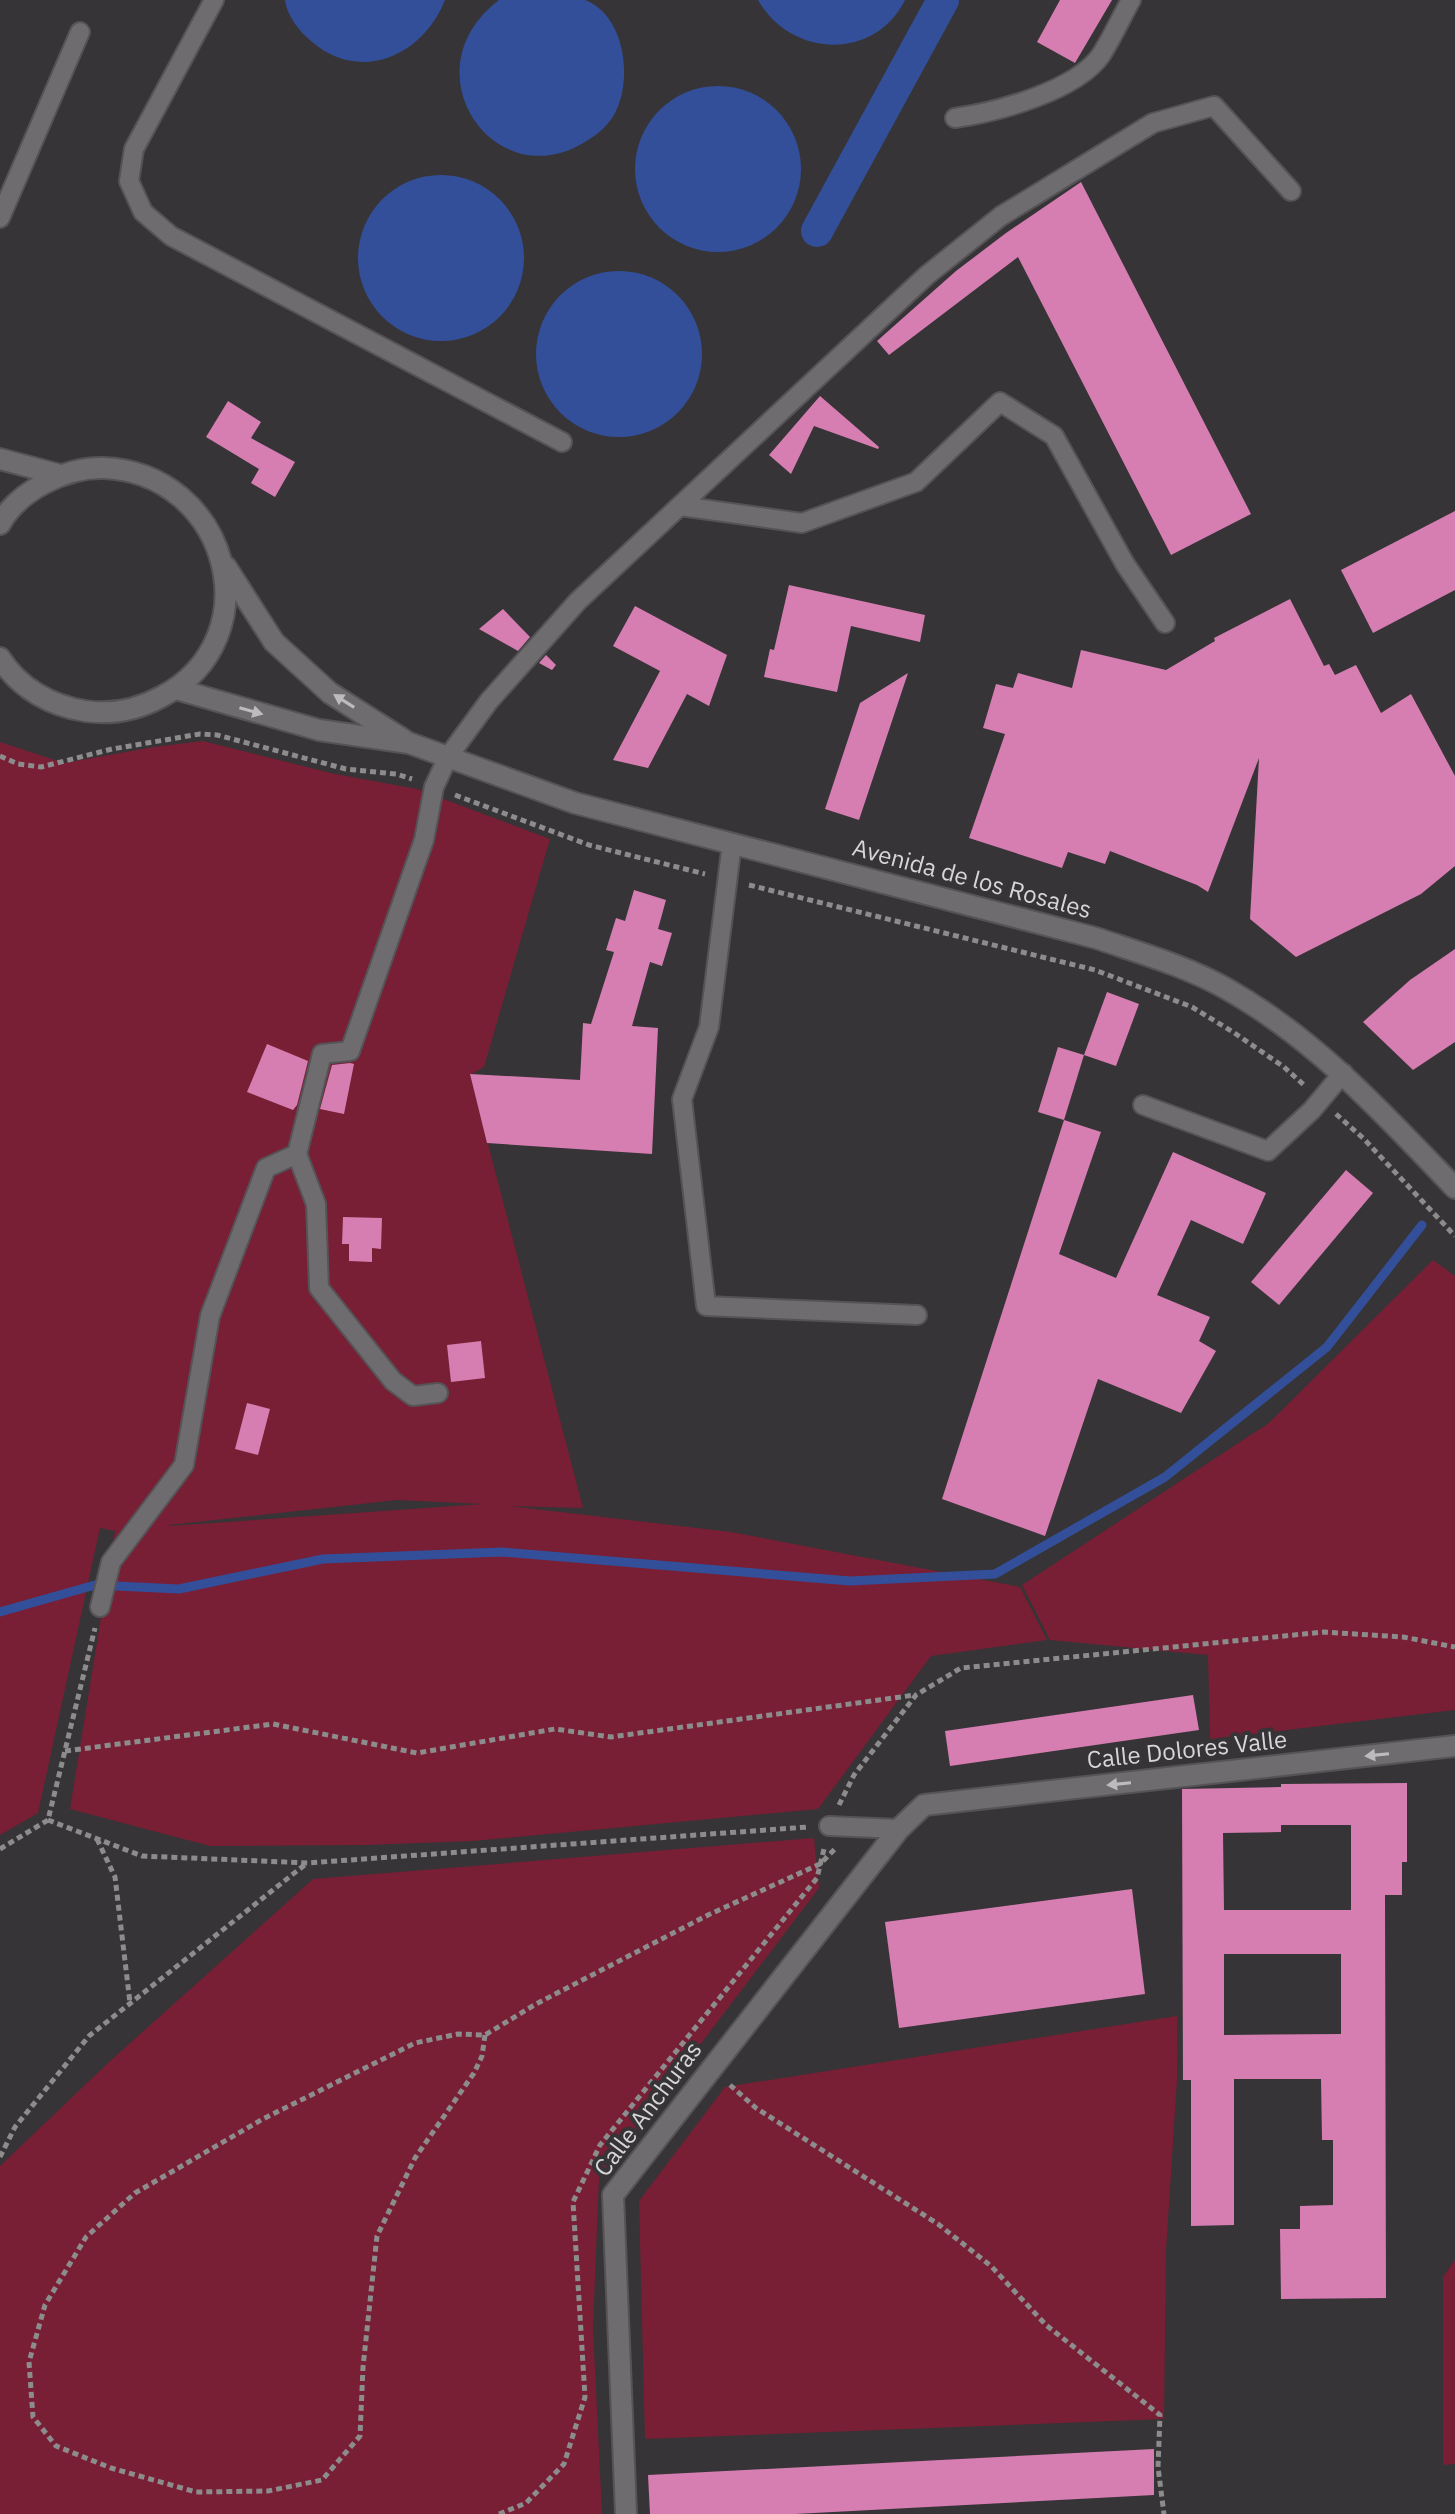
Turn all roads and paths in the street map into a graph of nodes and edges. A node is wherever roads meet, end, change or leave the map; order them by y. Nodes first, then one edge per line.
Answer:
1 (214, 0) edge
2 (1131, 0) edge
3 (80, 32) dead end
4 (955, 118) dead end
5 (1291, 191) dead end
6 (0, 218) edge
7 (562, 442) dead end
8 (0, 459) edge
9 (60, 475) junction
10 (680, 506) junction
11 (0, 524) edge
12 (224, 564) junction
13 (1165, 623) dead end
14 (0, 658) edge
15 (176, 689) junction
16 (409, 743) junction
17 (0, 756) edge
18 (448, 757) junction
19 (434, 787) junction
20 (732, 843) junction
21 (727, 879) junction
22 (1343, 1073) junction
23 (1320, 1100) junction
24 (1143, 1105) dead end
25 (297, 1154) junction
26 (1455, 1188) edge
27 (1455, 1236) edge
28 (917, 1315) dead end
29 (438, 1393) dead end
30 (100, 1607) joint
31 (1455, 1647) edge
32 (916, 1695) junction
33 (1455, 1746) edge
34 (65, 1751) junction
35 (924, 1805) joint
36 (48, 1820) junction
37 (829, 1826) junction
38 (859, 1827) junction
39 (899, 1829) junction
40 (97, 1839) junction
41 (0, 1849) edge
42 (308, 1863) junction
43 (130, 2004) junction
44 (485, 2035) junction
45 (723, 2079) dead end
46 (0, 2157) edge
47 (626, 2514) edge
48 (1164, 2514) edge

1 - 7 lane
2 - 4 lane
3 - 6 lane
5 - 10 lane
8 - 9 street
9 - 11 street
9 - 12 street
10 - 13 lane
10 - 18 lane
12 - 15 street
16 -> 12 street, Avenida de los Rosales
14 - 15 street
15 -> 16 street, Avenida de los Rosales
16 - 18 street, Avenida de los Rosales
17 - 19 path
18 - 19 lane
18 - 20 street, Avenida de los Rosales
19 - 21 path
19 - 25 lane
20 - 21 lane
20 - 22 street, Avenida de los Rosales
21 - 23 path
21 - 28 lane
22 - 23 lane
22 - 26 street, Avenida de los Rosales
23 - 24 lane
23 - 27 path
25 - 29 lane
25 - 30 lane
30 - 34 path
31 - 32 path
32 - 34 path
32 - 37 path
33 -> 35 street, Calle Dolores Valle
34 - 36 path
35 - 39 street, Calle Anchuras
36 - 40 path
36 - 41 path
37 - 38 lane
37 - 42 path
38 - 39 lane
38 - 44 path
39 - 47 street, Calle Anchuras
40 - 42 path
40 - 43 path
42 - 43 path
43 - 46 path
44 - 44 path
45 - 48 path

